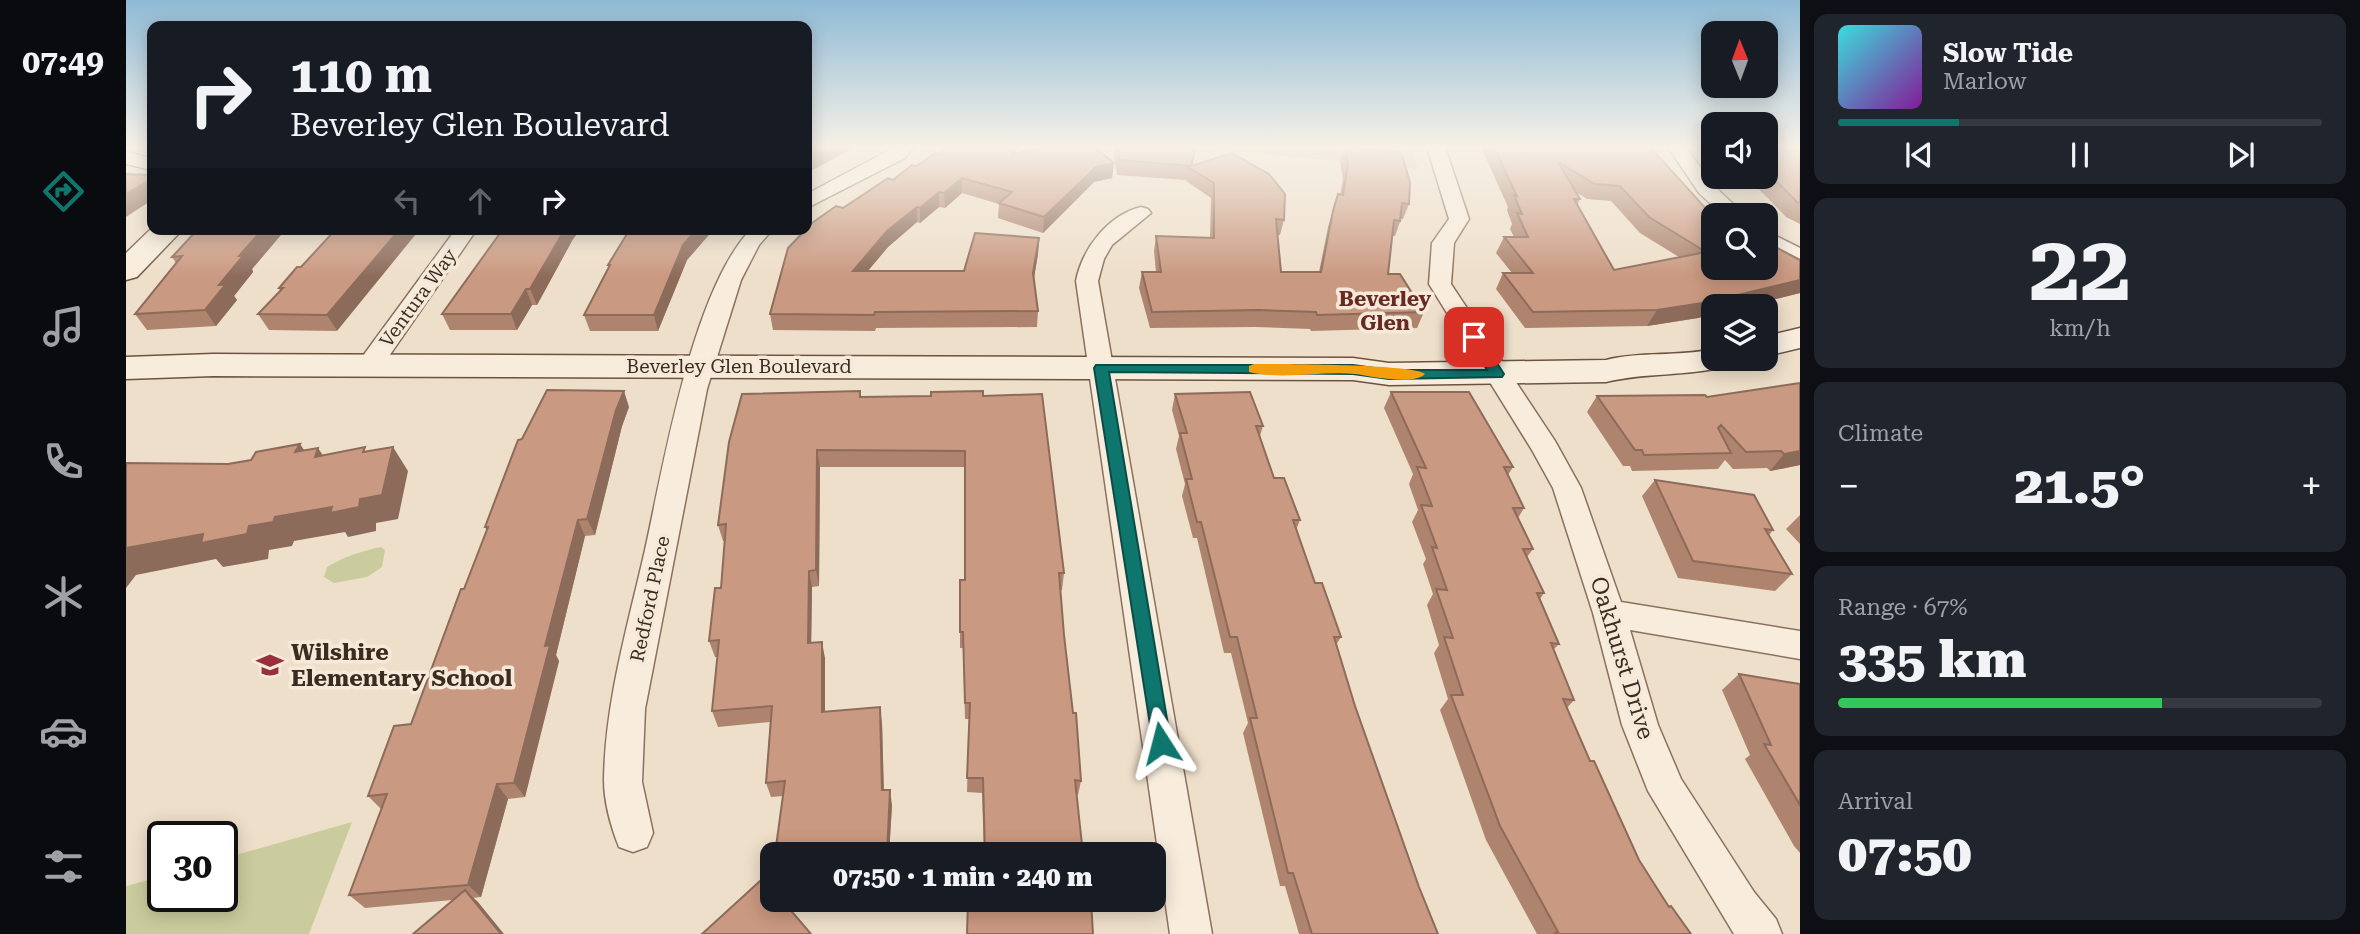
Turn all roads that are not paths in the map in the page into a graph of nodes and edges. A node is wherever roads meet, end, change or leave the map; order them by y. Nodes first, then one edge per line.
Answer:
1 (829, 191) edge
2 (1450, 191) edge
3 (1708, 191) edge
4 (812, 199) edge
5 (1722, 203) edge
6 (1141, 213) dead end
7 (161, 235) edge
8 (463, 235) edge
9 (756, 235) edge
10 (1778, 244) edge
11 (1800, 257) edge
12 (126, 271) edge
13 (1800, 338) edge
14 (1778, 343) edge
15 (1701, 362) edge
16 (1492, 365) junction
17 (369, 366) junction
18 (701, 366) junction
19 (126, 368) edge
20 (1101, 368) junction
21 (1609, 613) junction
22 (1800, 645) edge
23 (633, 833) dead end
24 (1191, 934) edge
25 (1761, 934) edge

1 - 4 street
2 - 16 street, Oakhurst Drive
3 - 5 street
6 - 20 street
7 - 12 street
8 - 17 street, Ventura Way
9 - 18 street
10 - 11 street
13 - 14 street
15 - 16 street, Beverley Glen Boulevard
16 - 20 street, Beverley Glen Boulevard
16 - 21 street, Oakhurst Drive
17 - 18 street, Beverley Glen Boulevard
17 - 19 street, Beverley Glen Boulevard
18 - 20 street, Beverley Glen Boulevard
18 - 23 street, Redford Place
20 - 24 street
21 - 22 street
21 - 25 street, Oakhurst Drive

